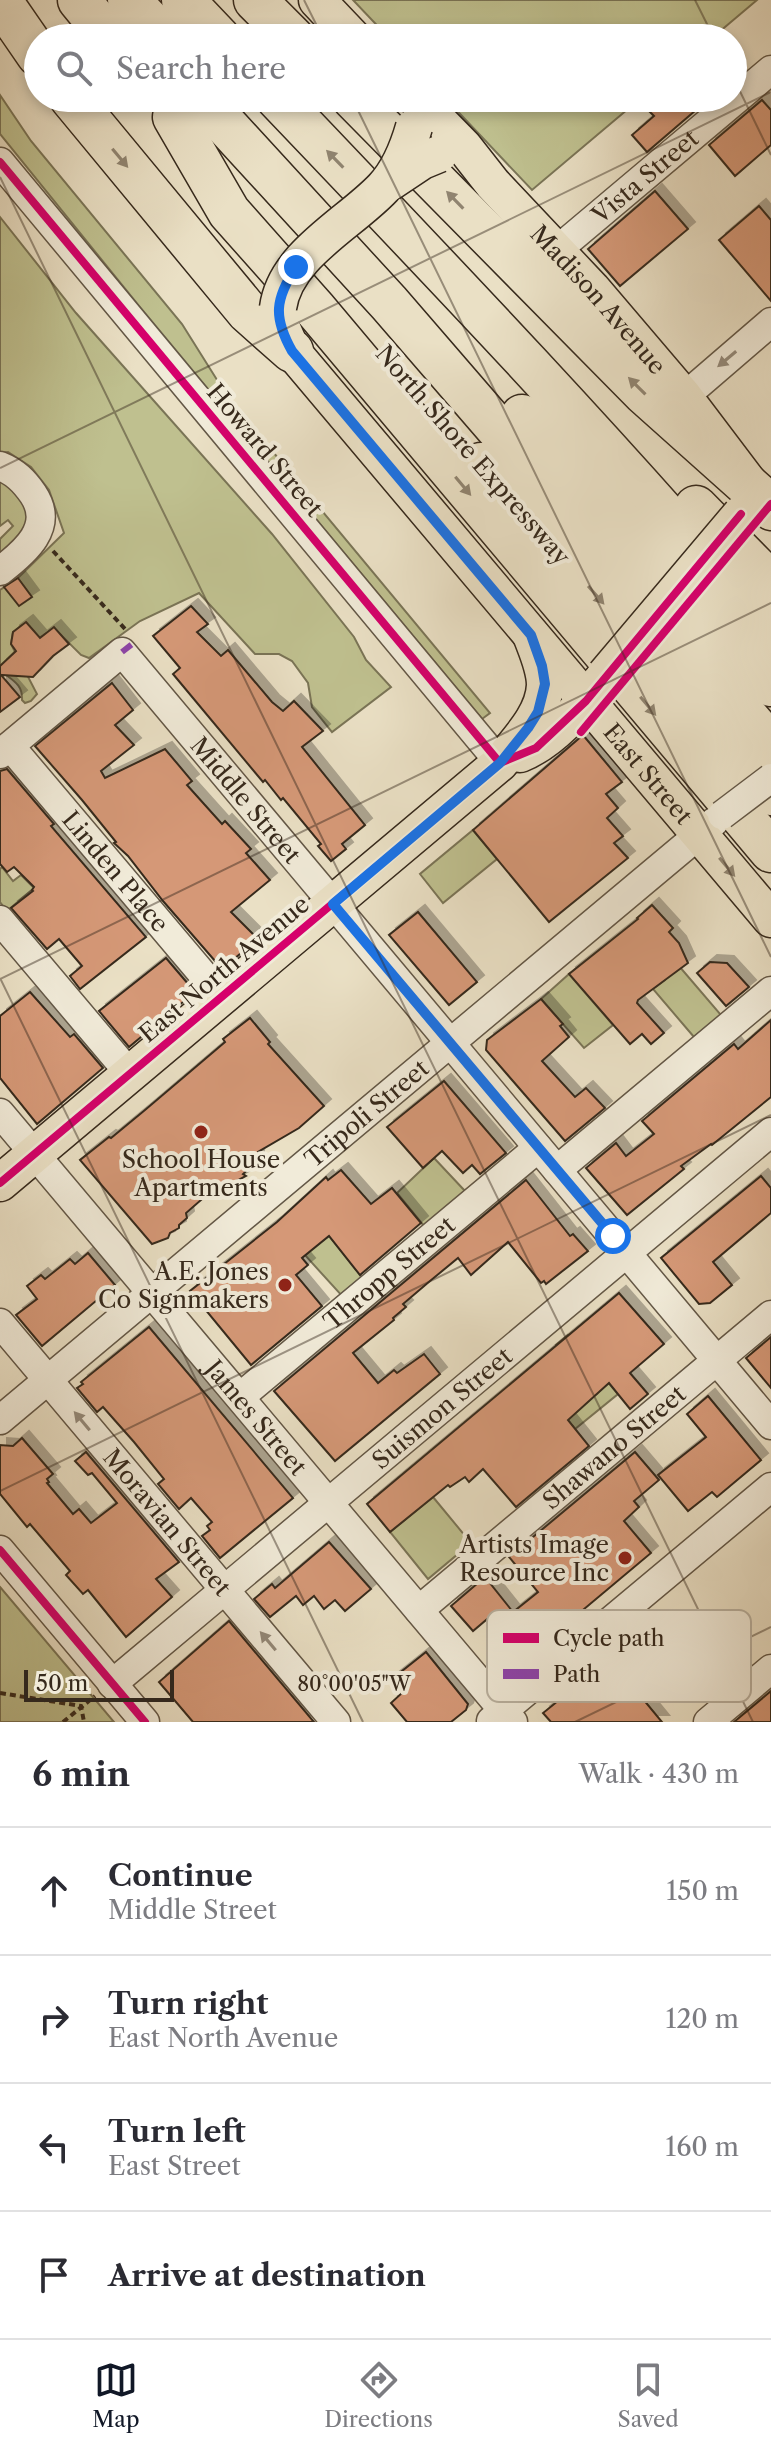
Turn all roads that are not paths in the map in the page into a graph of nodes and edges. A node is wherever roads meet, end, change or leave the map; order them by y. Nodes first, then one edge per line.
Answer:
1 (0, 0) edge
2 (79, 0) edge
3 (112, 0) edge
4 (129, 0) edge
5 (183, 0) edge
6 (255, 0) edge
7 (317, 0) edge
8 (99, 24) edge
9 (133, 24) edge
10 (152, 24) edge
11 (206, 24) edge
12 (279, 24) edge
13 (340, 24) edge
14 (24, 35) edge
15 (771, 70) edge
16 (747, 90) edge
17 (83, 112) edge
18 (182, 112) edge
19 (185, 112) edge
20 (186, 112) edge
21 (234, 112) edge
22 (290, 112) edge
23 (367, 112) edge
24 (411, 112) edge
25 (416, 112) edge
26 (721, 112) edge
27 (0, 162) edge
28 (493, 184) junction
29 (385, 186) junction
30 (408, 236) junction
31 (556, 251) junction
32 (771, 322) edge
33 (292, 351) junction
34 (684, 397) junction
35 (0, 466) edge
36 (760, 501) edge
37 (0, 571) edge
38 (771, 583) edge
39 (531, 635) junction
40 (771, 635) edge
41 (771, 685) edge
42 (595, 688) junction
43 (771, 745) edge
44 (5, 750) edge
45 (500, 763) junction
46 (771, 778) edge
47 (771, 794) edge
48 (711, 825) junction
49 (771, 851) edge
50 (333, 904) junction
51 (771, 919) edge
52 (0, 920) edge
53 (771, 991) edge
54 (222, 997) junction
55 (450, 1043) junction
56 (130, 1074) junction
57 (0, 1113) edge
58 (771, 1132) edge
59 (538, 1148) junction
60 (35, 1153) junction
61 (557, 1170) junction
62 (0, 1183) edge
63 (627, 1253) junction
64 (152, 1292) junction
65 (771, 1315) edge
66 (0, 1323) edge
67 (717, 1360) junction
68 (48, 1380) junction
69 (240, 1397) junction
70 (0, 1420) edge
71 (771, 1425) edge
72 (771, 1487) edge
73 (329, 1502) junction
74 (0, 1550) edge
75 (224, 1590) junction
76 (419, 1610) junction
77 (628, 1610) edge
78 (771, 1669) edge
79 (751, 1686) edge
80 (104, 1690) junction
81 (487, 1697) edge
82 (491, 1702) edge
83 (522, 1702) edge
84 (732, 1702) edge
85 (503, 1718) edge
86 (145, 1722) edge
87 (336, 1722) edge
88 (708, 1722) edge

1 - 14 highway
2 - 8 highway
3 - 9 highway
4 - 10 highway
5 - 11 highway
6 - 12 highway
7 - 13 main road
15 - 16 street, Vista Street
17 -> 33 highway
18 -> 49 highway
19 -> 47 highway, North Shore Expressway
20 - 43 highway
21 - 41 highway
30 -> 22 highway
36 -> 23 highway
24 - 29 main road, East Street, bridge
25 - 28 main road, Madison Avenue
26 - 31 street, Vista Street
27 - 45 street, Howard Street
28 - 29 main road, bridge
28 - 31 main road, Madison Avenue
29 - 33 main road, East Street, bridge
30 - 38 highway
30 - 40 highway
31 - 34 main road, Madison Avenue
32 -> 34 street
33 - 39 main road, East Street
34 - 36 main road, Madison Avenue
35 - 37 street
36 - 42 main road, East North Avenue, bridge
39 - 42 main road, East Street
39 - 45 main road, East North Avenue
42 - 45 main road, East North Avenue
42 - 48 main road, East Street
44 - 50 street, Middle Street
44 - 54 street, Linden Place
45 - 50 main road, East North Avenue
46 - 48 street, Tripoli Street, bridge
48 -> 51 main road, East Street
48 - 55 street, Tripoli Street
50 - 54 main road, East North Avenue
50 - 55 street, Middle Street
52 - 56 street
53 - 61 street
54 - 56 main road, East North Avenue
55 - 59 street, Middle Street
55 - 64 street, Tripoli Street
56 - 60 main road, East North Avenue
57 - 60 street, James Street
58 - 63 street, Suismon Street
59 - 61 street, Middle Street
59 - 69 street, Thropp Street
60 - 62 main road, East North Avenue
60 - 64 street, James Street
61 - 63 street, Middle Street
63 - 67 street, Middle Street
63 - 73 street, Suismon Street
64 - 68 street, Tripoli Street
64 - 69 street, James Street
65 - 67 street, Shawano Street
66 - 68 street, Moravian Street
67 - 71 street, Middle Street
67 - 76 street, Shawano Street
68 - 70 street, Tripoli Street
75 -> 68 street, Moravian Street
69 - 73 street, James Street
72 - 77 street
73 - 75 street, Suismon Street
73 - 76 street, James Street
74 - 80 street
75 - 80 street, Suismon Street
87 -> 75 street, Moravian Street
76 - 81 street, James Street
78 - 79 street
80 - 86 street
82 - 85 street, James Street
83 - 85 street
84 - 88 street

